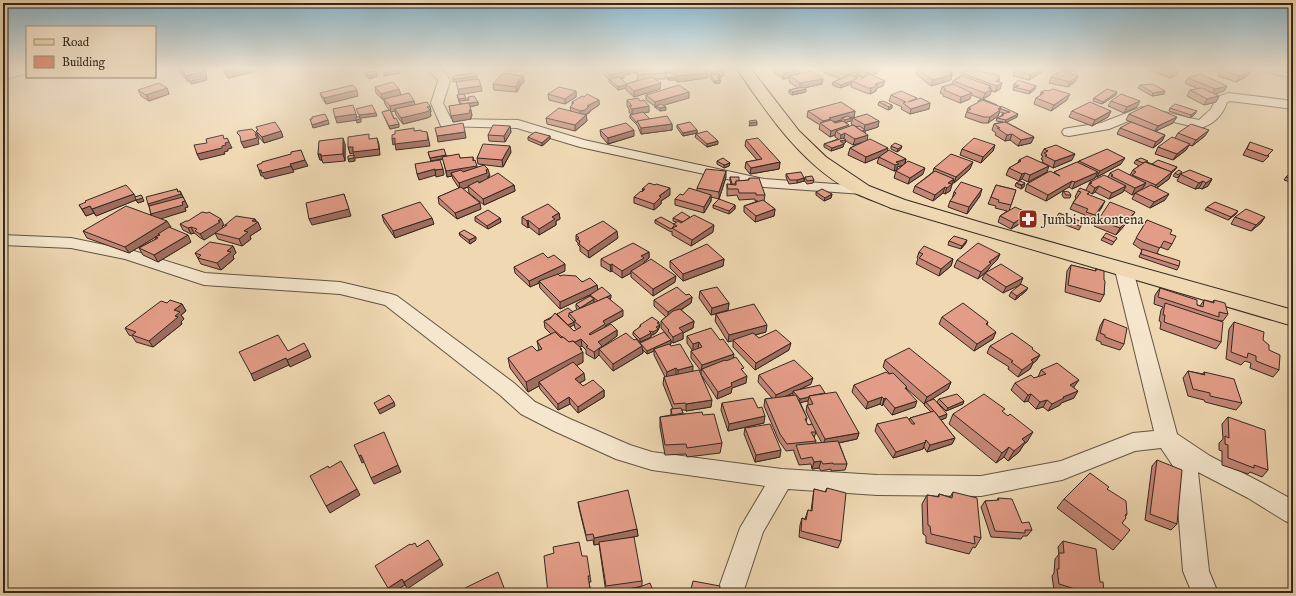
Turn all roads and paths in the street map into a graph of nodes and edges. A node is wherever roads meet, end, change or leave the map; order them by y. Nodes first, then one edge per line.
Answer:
1 (439, 97) edge
2 (765, 97) edge
3 (1293, 105) edge
4 (1069, 132) dead end
5 (863, 190) junction
6 (3, 240) edge
7 (1124, 270) junction
8 (1293, 318) edge
9 (1167, 439) junction
10 (782, 479) junction
11 (1293, 513) edge
12 (730, 593) edge
13 (1205, 593) edge

1 - 5 street
2 - 5 main road
3 - 4 street
5 - 7 main road
6 - 10 street
7 - 8 main road
7 - 9 street
9 - 10 street
9 - 11 street
9 - 13 street
10 - 12 street

